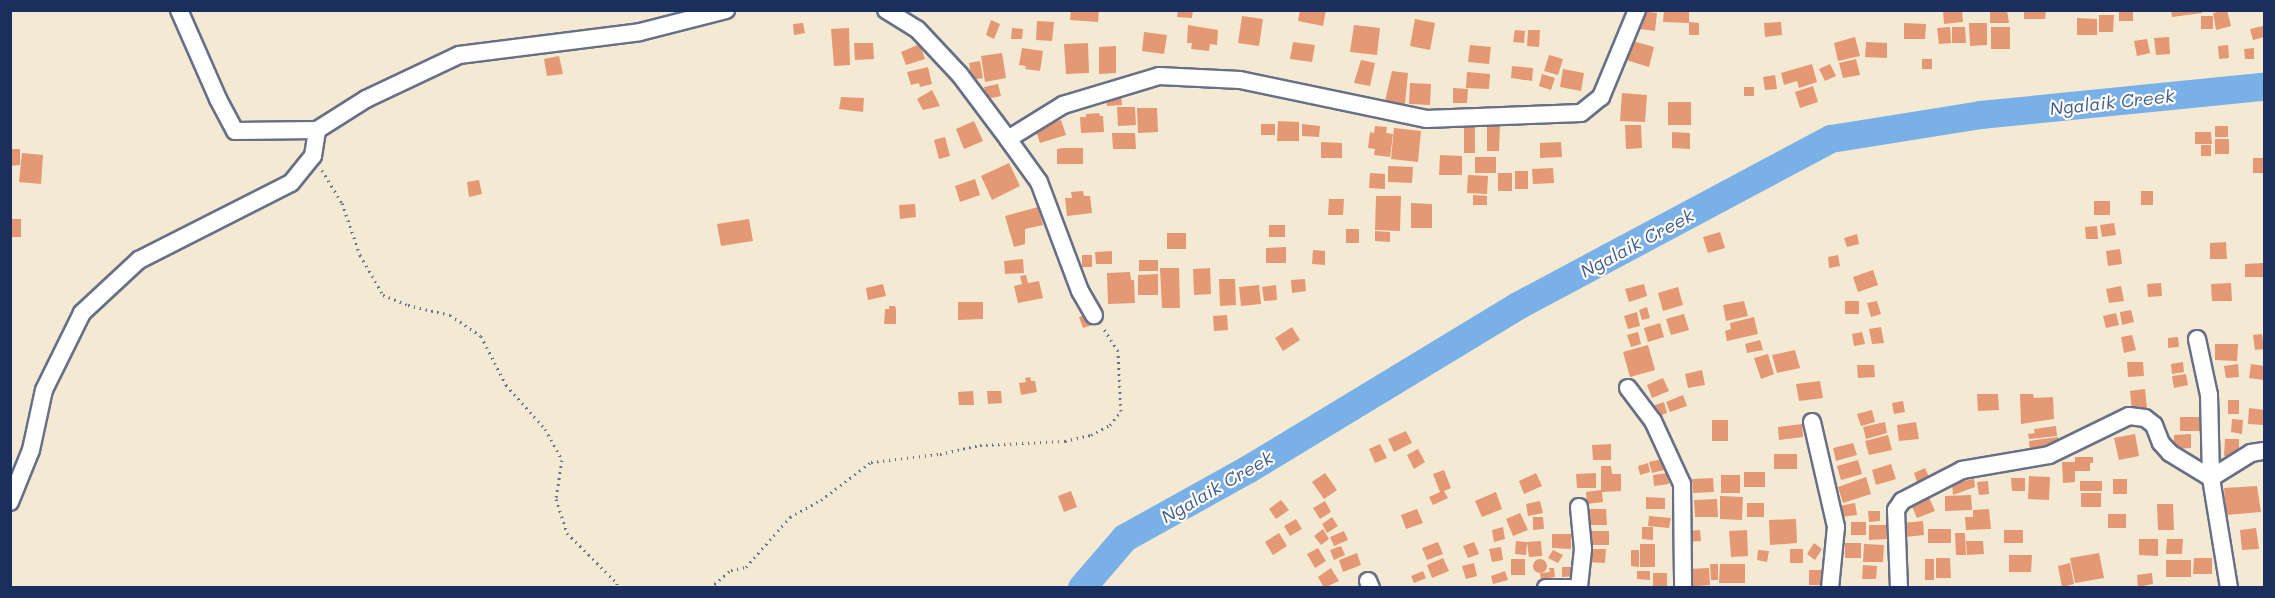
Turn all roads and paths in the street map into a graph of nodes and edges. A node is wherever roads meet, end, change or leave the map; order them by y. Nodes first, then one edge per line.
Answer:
1 (179, 10) edge
2 (726, 10) edge
3 (886, 10) edge
4 (1637, 10) edge
5 (317, 130) junction
6 (1008, 139) junction
7 (314, 156) junction
8 (1094, 315) joint
9 (2197, 339) dead end
10 (1628, 388) dead end
11 (1812, 422) dead end
12 (2265, 451) edge
13 (2211, 478) junction
14 (10, 502) edge
15 (1579, 507) dead end
16 (617, 588) edge
17 (710, 588) edge
18 (1546, 588) edge
19 (1569, 588) edge
20 (1580, 588) edge
21 (1683, 588) edge
22 (1830, 588) edge
23 (1899, 588) edge
24 (2229, 588) edge

1 - 5 street
2 - 5 street
3 - 6 street
4 - 6 street
5 - 7 street
6 - 8 street
7 - 14 street
7 - 16 path
8 - 17 path
9 - 13 street
10 - 21 street
11 - 22 street
12 - 13 street
13 - 23 street
13 - 24 street
15 - 20 street
18 - 19 street

